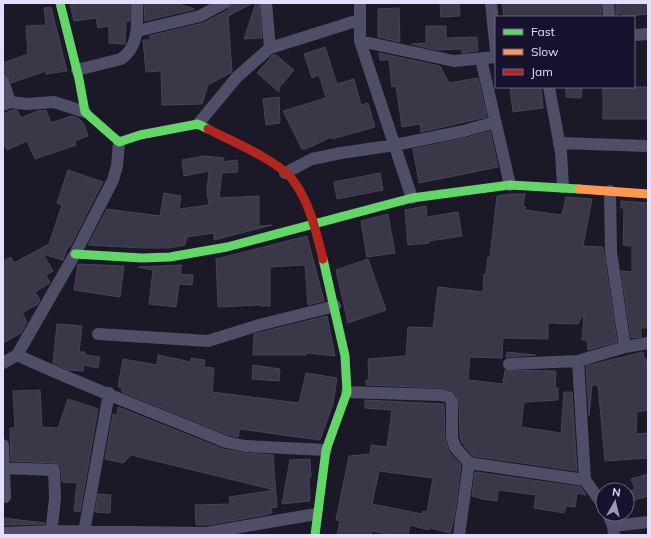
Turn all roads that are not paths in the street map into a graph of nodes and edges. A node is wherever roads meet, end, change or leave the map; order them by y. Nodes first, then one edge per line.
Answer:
1 (60, 3) edge
2 (137, 3) edge
3 (224, 3) edge
4 (266, 3) edge
5 (360, 3) edge
6 (491, 3) edge
7 (608, 3) edge
8 (207, 7) edge
9 (609, 16) edge
10 (359, 20) junction
11 (137, 32) junction
12 (635, 35) edge
13 (648, 37) edge
14 (360, 41) junction
15 (495, 41) edge
16 (270, 48) junction
17 (495, 57) edge
18 (481, 59) junction
19 (77, 70) junction
20 (3, 81) edge
21 (548, 88) edge
22 (7, 103) edge
23 (85, 112) junction
24 (495, 122) junction
25 (198, 124) junction
26 (119, 142) junction
27 (559, 144) junction
28 (395, 145) junction
29 (648, 146) edge
30 (285, 173) junction
31 (510, 185) junction
32 (563, 187) junction
33 (610, 191) junction
34 (648, 194) edge
35 (412, 198) junction
36 (314, 223) junction
37 (75, 254) junction
38 (335, 306) junction
39 (98, 334) dead end
40 (648, 343) edge
41 (625, 347) junction
42 (17, 355) junction
43 (578, 361) junction
44 (3, 363) edge
45 (509, 364) dead end
46 (347, 392) junction
47 (109, 393) junction
48 (3, 444) edge
49 (326, 450) junction
50 (469, 463) junction
51 (4, 468) edge
52 (585, 480) junction
53 (595, 494) edge
54 (5, 497) dead end
55 (316, 514) junction
56 (648, 522) edge
57 (614, 531) edge
58 (84, 532) junction
59 (3, 533) edge
60 (51, 533) edge
61 (205, 534) edge
62 (314, 535) edge
63 (459, 535) edge

1 - 19 street
2 - 11 street
3 - 8 street
4 - 16 street
5 - 10 street
6 - 15 street
7 - 9 street
8 - 11 street
10 - 14 street
10 - 16 street
11 - 19 street
12 - 13 street
14 - 18 street
14 - 28 street
16 - 25 street
17 - 18 street
18 - 24 street
19 - 23 street
20 - 22 street
21 - 27 street
22 - 23 street
23 - 26 street
24 - 28 street
24 - 31 street
25 - 26 street
25 - 30 street
26 - 37 street
27 - 29 street
27 - 32 street
28 - 30 street
28 - 35 street
30 - 36 street
31 - 32 street
31 - 35 street
32 - 33 street
33 - 34 street
33 - 41 street
35 - 36 street
36 - 37 street
36 - 38 street
37 - 42 street
38 - 39 street
38 - 46 street
40 - 41 street
41 - 43 street
42 - 44 street
42 - 47 street
43 - 45 street
43 - 52 street
46 - 49 street
46 - 50 street
47 - 49 street
47 - 58 street
48 - 51 street
49 - 55 street
50 - 52 street
50 - 63 street
51 - 54 street
51 - 60 street
52 - 53 street
55 - 61 street
55 - 62 street
56 - 57 street
58 - 60 street
58 - 61 street
59 - 60 street

